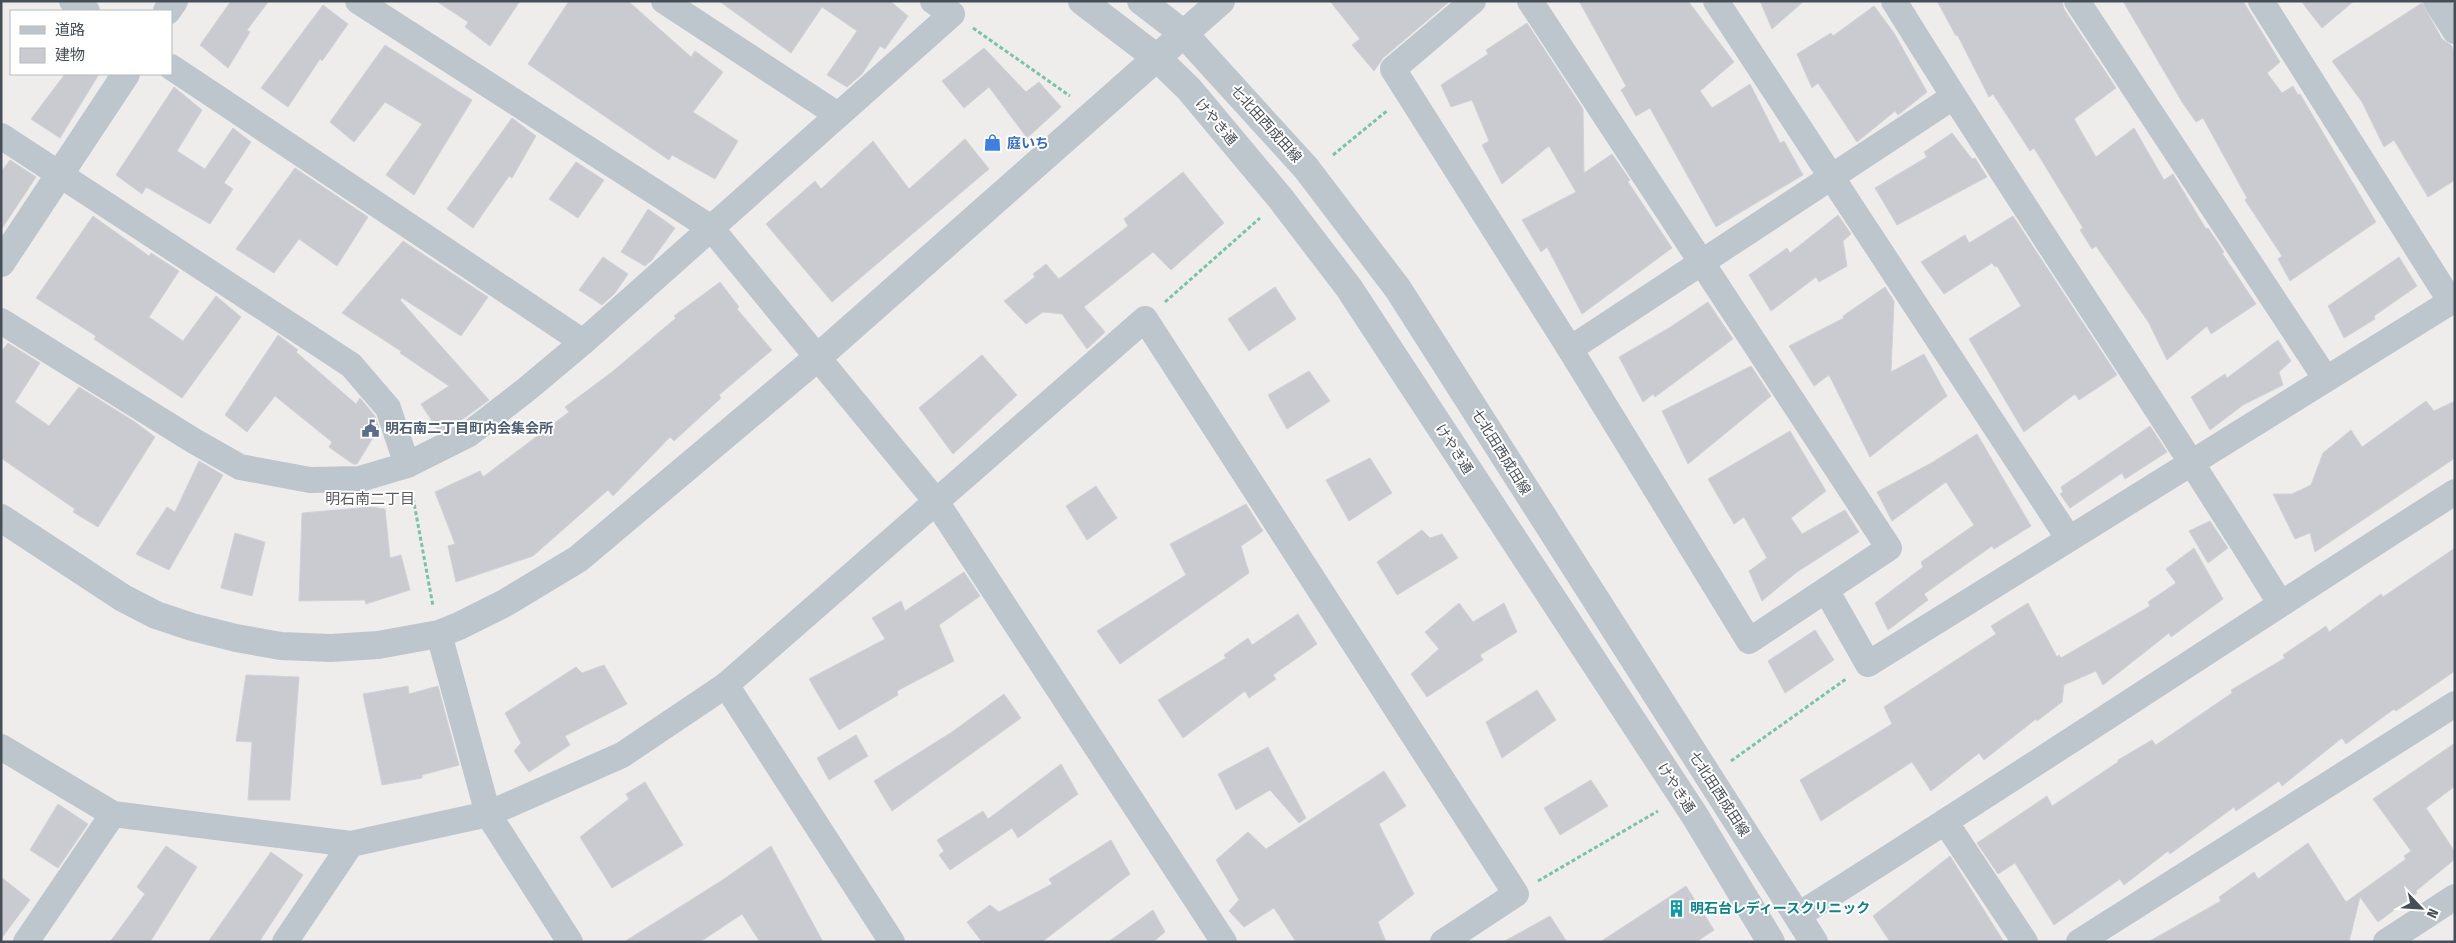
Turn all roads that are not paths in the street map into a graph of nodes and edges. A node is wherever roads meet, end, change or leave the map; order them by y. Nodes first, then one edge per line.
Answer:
1 (72, 1) edge
2 (358, 1) edge
3 (664, 1) edge
4 (1082, 1) edge
5 (1141, 1) edge
6 (1221, 1) edge
7 (1473, 1) edge
8 (1530, 1) edge
9 (1716, 1) edge
10 (1894, 1) edge
11 (2076, 1) edge
12 (2261, 1) edge
13 (2436, 1) edge
14 (942, 7) edge
15 (86, 10) edge
16 (2455, 31) edge
17 (1184, 34) junction
18 (1157, 58) junction
19 (172, 68) edge
20 (125, 75) edge
21 (1953, 97) junction
22 (838, 115) junction
23 (1, 136) edge
24 (60, 175) junction
25 (1831, 177) junction
26 (710, 228) junction
27 (1701, 262) junction
28 (1, 263) edge
29 (2453, 300) edge
30 (1, 321) edge
31 (584, 342) junction
32 (1570, 348) junction
33 (816, 358) junction
34 (2326, 379) junction
35 (2193, 462) junction
36 (407, 465) junction
37 (2455, 492) edge
38 (935, 500) junction
39 (1, 518) edge
40 (2069, 539) junction
41 (1826, 590) junction
42 (2280, 603) junction
43 (439, 634) junction
44 (726, 686) junction
45 (2455, 704) edge
46 (1, 747) edge
47 (113, 814) junction
48 (488, 814) junction
49 (1946, 823) junction
50 (351, 844) junction
51 (2455, 897) edge
52 (1797, 916) junction
53 (1764, 939) edge
54 (26, 942) edge
55 (285, 942) edge
56 (570, 942) edge
57 (892, 942) edge
58 (1224, 942) edge
59 (1443, 942) edge
60 (1814, 942) edge
61 (2025, 942) edge
62 (2079, 942) edge
63 (2386, 942) edge

1 - 15 street
2 - 26 street
3 - 22 street
4 - 18 street, けやき通
5 - 17 street, 七北田西成田線
6 - 17 street
7 - 32 street
8 - 27 street
9 - 25 street
10 - 21 street
11 - 34 street
12 - 29 street
13 - 16 street
14 - 22 street
17 - 18 street
17 - 52 street, 七北田西成田線
18 - 33 street
18 - 53 street, けやき通
19 - 31 street
20 - 24 street
21 - 25 street
21 - 35 street
22 - 26 street
23 - 24 street
24 - 28 street
24 - 36 street
25 - 27 street
25 - 40 street
26 - 31 street
26 - 33 street
27 - 32 street
27 - 41 street
29 - 34 street
30 - 36 street
31 - 36 street
32 - 41 street
33 - 38 street
33 - 43 street
34 - 35 street
35 - 40 street
35 - 42 street
37 - 42 street
38 - 44 street
38 - 58 street
38 - 59 street
39 - 43 street
40 - 41 street
42 - 49 street
43 - 48 street
44 - 48 street
44 - 57 street
45 - 62 street
46 - 47 street
47 - 50 street
47 - 54 street
48 - 50 street
48 - 56 street
49 - 52 street
49 - 61 street
50 - 55 street
51 - 63 street
52 - 60 street, 七北田西成田線

